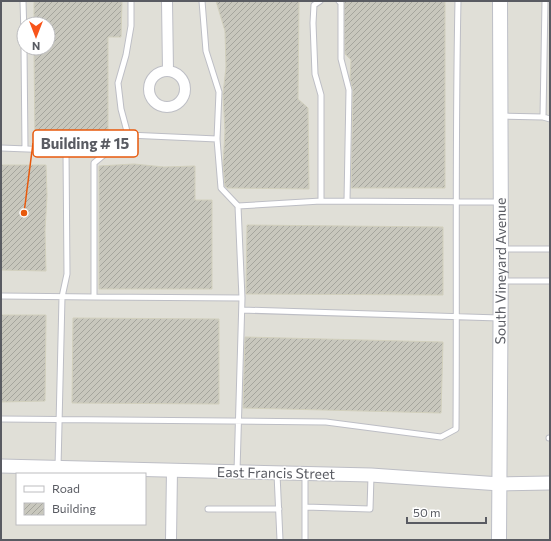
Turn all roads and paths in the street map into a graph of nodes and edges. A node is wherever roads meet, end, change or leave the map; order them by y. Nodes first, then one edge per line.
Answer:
1 (23, 1) edge
2 (131, 1) edge
3 (167, 1) edge
4 (202, 1) edge
5 (320, 1) edge
6 (339, 1) edge
7 (458, 1) edge
8 (500, 1) edge
9 (545, 1) edge
10 (23, 16) edge
11 (24, 56) edge
12 (168, 71) dead end
13 (500, 116) junction
14 (543, 117) junction
15 (550, 119) edge
16 (128, 135) junction
17 (217, 139) junction
18 (1, 148) edge
19 (24, 149) junction
20 (66, 151) junction
21 (107, 152) junction
22 (321, 201) junction
23 (347, 201) junction
24 (457, 202) junction
25 (501, 202) junction
26 (238, 206) junction
27 (501, 249) junction
28 (550, 249) edge
29 (501, 281) junction
30 (550, 281) edge
31 (1, 296) edge
32 (62, 296) junction
33 (94, 297) junction
34 (242, 298) junction
35 (242, 310) junction
36 (457, 316) junction
37 (500, 318) junction
38 (1, 419) edge
39 (59, 420) junction
40 (237, 422) junction
41 (1, 466) edge
42 (58, 468) junction
43 (172, 470) junction
44 (237, 472) junction
45 (277, 473) junction
46 (305, 473) junction
47 (371, 475) junction
48 (550, 483) edge
49 (500, 484) junction
50 (305, 507) junction
51 (208, 509) dead end
52 (279, 509) junction
53 (171, 540) edge
54 (280, 540) edge
55 (306, 540) edge
56 (499, 540) edge

1 - 10 lane
2 - 16 lane
3 - 12 street
4 - 17 lane
5 - 22 lane
6 - 23 lane
7 - 24 lane
8 - 13 main road, South Vineyard Avenue
9 - 14 lane
11 - 19 lane
13 - 14 lane
13 - 25 main road, South Vineyard Avenue
14 - 15 lane
16 - 17 lane
16 - 21 lane
17 - 26 lane
18 - 19 lane
19 - 20 lane
20 - 21 lane
20 - 32 lane
21 - 33 lane
22 - 23 lane
22 - 26 lane
23 - 24 lane
24 - 25 lane
24 - 36 lane
25 - 27 main road, South Vineyard Avenue
26 - 34 lane
27 - 28 lane
27 - 29 main road, South Vineyard Avenue
29 - 30 lane
29 - 37 main road, South Vineyard Avenue
31 - 32 lane
32 - 33 lane
32 - 39 lane
33 - 34 lane
34 - 35 lane
35 - 36 lane
35 - 40 lane
36 - 37 lane
36 - 40 lane
37 - 49 main road, South Vineyard Avenue
38 - 39 lane
39 - 40 lane
39 - 42 lane
40 - 44 lane
41 - 42 street, East Francis Street
42 - 43 street, East Francis Street
43 - 44 street, East Francis Street
43 - 53 street
44 - 45 street, East Francis Street
45 - 46 street, East Francis Street
45 - 52 lane
46 - 47 street, East Francis Street
46 - 50 lane
47 - 49 street, East Francis Street
47 - 50 lane
48 - 49 street, East Francis Street
49 - 56 main road, South Vineyard Avenue
50 - 55 lane
51 - 52 lane
52 - 54 lane

